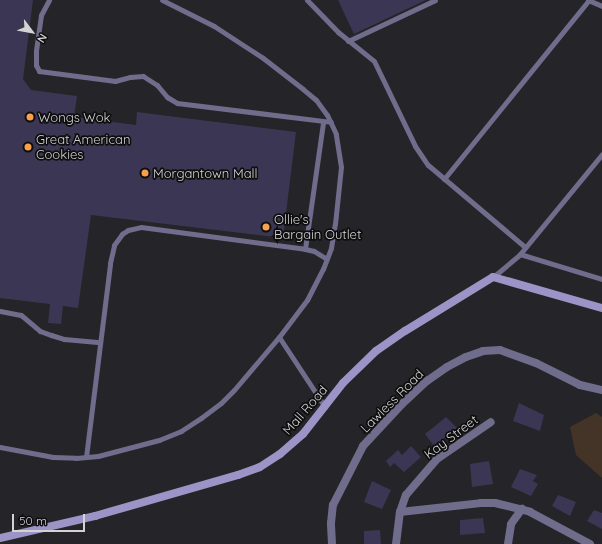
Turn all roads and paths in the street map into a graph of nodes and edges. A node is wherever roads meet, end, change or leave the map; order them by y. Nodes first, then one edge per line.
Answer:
1 (48, 0) edge
2 (162, 0) edge
3 (307, 0) edge
4 (435, 0) edge
5 (588, 0) edge
6 (602, 6) edge
7 (348, 41) junction
8 (323, 122) junction
9 (331, 122) junction
10 (602, 154) edge
11 (444, 179) junction
12 (525, 247) junction
13 (305, 249) junction
14 (520, 254) junction
15 (327, 259) junction
16 (493, 277) junction
17 (602, 279) edge
18 (602, 308) edge
19 (0, 311) edge
20 (279, 337) junction
21 (100, 342) junction
22 (602, 390) edge
23 (325, 408) junction
24 (491, 422) dead end
25 (0, 447) edge
26 (86, 457) junction
27 (522, 509) junction
28 (400, 512) junction
29 (0, 538) edge
30 (332, 544) edge
31 (396, 544) edge
32 (508, 544) edge
33 (590, 544) edge

1 - 8 lane
2 - 9 lane
3 - 7 lane
4 - 7 lane
5 - 6 lane
5 - 11 lane
7 - 11 lane
8 - 9 lane
8 - 13 lane
9 - 15 lane
10 - 12 lane
11 - 12 lane
12 - 14 lane
13 - 15 lane
13 - 21 lane
14 - 16 lane
14 - 17 lane
15 - 20 lane
16 - 18 street
16 - 23 street, Mall Road
19 - 21 lane
20 - 23 lane
20 - 26 lane
21 - 26 lane
22 - 30 street, Lawless Road
23 - 29 street, Mall Road
24 - 28 street, Kay Street
25 - 26 lane
27 - 28 street
27 - 32 street
27 - 33 street
28 - 31 street, Kay Street

